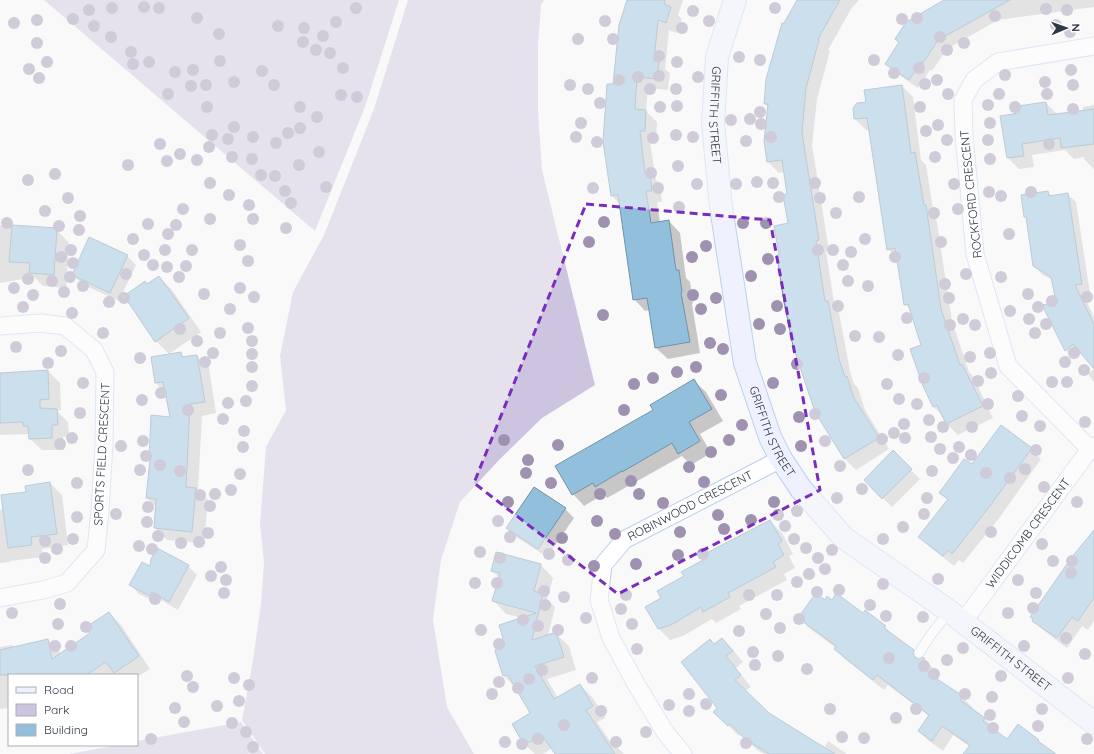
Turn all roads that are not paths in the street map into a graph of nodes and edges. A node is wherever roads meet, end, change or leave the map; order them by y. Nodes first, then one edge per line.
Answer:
1 (735, 0) edge
2 (1094, 46) edge
3 (0, 326) edge
4 (1092, 447) edge
5 (781, 459) junction
6 (0, 598) edge
7 (956, 617) junction
8 (919, 653) dead end
9 (1094, 724) edge
10 (684, 754) edge

1 - 5 street, GRIFFITH STREET
2 - 4 street, ROCKFORD CRESCENT
3 - 6 street, SPORTS FIELD CRESCENT
4 - 7 street, WIDDICOMB CRESCENT
5 - 7 street, GRIFFITH STREET
5 - 10 street, ROBINWOOD CRESCENT
7 - 8 lane
7 - 9 street, GRIFFITH STREET

